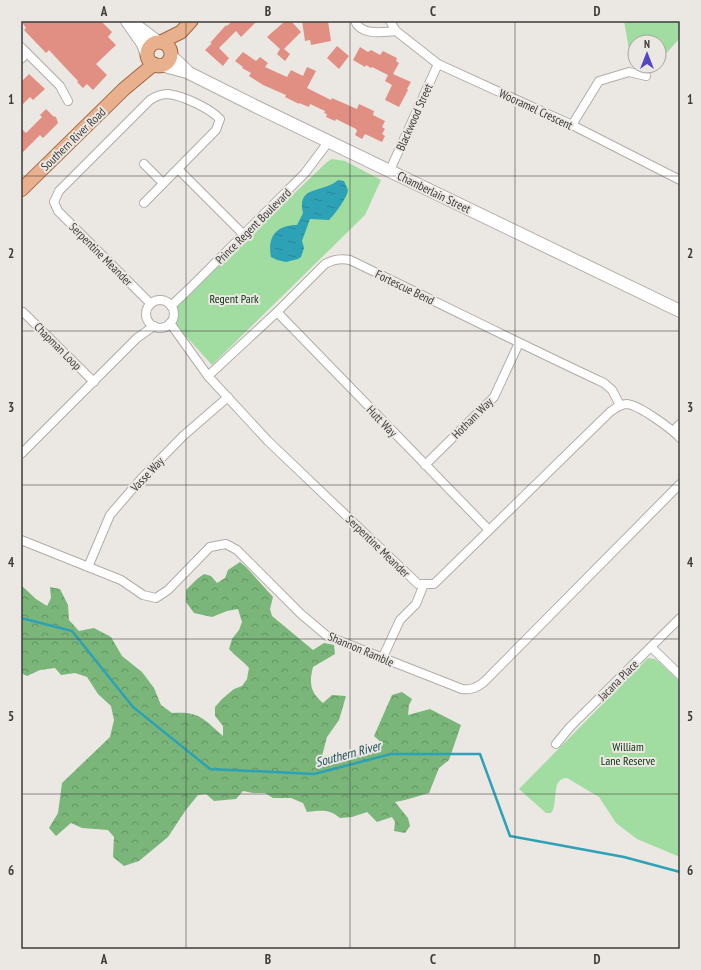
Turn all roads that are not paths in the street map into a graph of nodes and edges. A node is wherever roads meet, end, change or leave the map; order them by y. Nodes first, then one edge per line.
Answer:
1 (129, 21) edge
2 (191, 21) edge
3 (355, 21) edge
4 (390, 21) edge
5 (396, 31) junction
6 (181, 32) junction
7 (160, 42) junction
8 (21, 47) edge
9 (28, 53) junction
10 (171, 54) junction
11 (21, 59) edge
12 (152, 60) junction
13 (438, 64) junction
14 (187, 72) junction
15 (646, 76) dead end
16 (68, 101) dead end
17 (572, 125) junction
18 (329, 141) junction
19 (144, 164) dead end
20 (178, 169) junction
21 (390, 170) junction
22 (680, 180) edge
23 (163, 183) junction
24 (21, 190) edge
25 (144, 203) dead end
26 (244, 234) junction
27 (151, 304) junction
28 (171, 306) junction
29 (680, 311) edge
30 (21, 312) edge
31 (276, 312) junction
32 (170, 323) junction
33 (154, 326) junction
34 (519, 343) junction
35 (208, 376) junction
36 (94, 382) junction
37 (228, 397) junction
38 (620, 405) junction
39 (680, 424) edge
40 (673, 431) junction
41 (680, 438) edge
42 (21, 454) edge
43 (425, 465) junction
44 (680, 484) edge
45 (489, 530) junction
46 (21, 540) edge
47 (88, 567) junction
48 (424, 584) junction
49 (680, 618) edge
50 (651, 647) junction
51 (382, 658) junction
52 (680, 675) edge
53 (556, 744) dead end

1 - 7 main road
1 - 12 main road
2 - 6 main road
3 - 5 street
4 - 5 street
5 - 13 street, Wooramel Crescent
6 - 7 main road
6 - 10 main road
7 - 10 main road
7 - 12 main road
8 - 9 street
9 - 11 street
9 - 16 street
10 - 12 main road
10 - 14 main road, Chamberlain Street
12 - 14 main road, Chamberlain Street
12 - 24 main road, Southern River Road
13 - 17 street, Wooramel Crescent
13 - 21 street, Blackwood Street
14 - 18 main road, Chamberlain Street
15 - 17 street
17 - 22 street, Wooramel Crescent
18 - 21 main road, Chamberlain Street
18 - 26 street, Prince Regent Boulevard
19 - 23 street
20 - 23 street
20 - 26 street
20 - 27 street, Serpentine Meander
21 - 29 main road, Chamberlain Street
23 - 25 street
26 - 28 street, Prince Regent Boulevard
27 - 28 street
27 - 33 street
28 - 32 street
30 - 36 street, Chapman Loop
31 - 34 street, Fortescue Bend
31 - 35 street, Fortescue Bend
31 - 43 street, Hutt Way
32 - 33 street
32 - 35 street, Serpentine Meander
33 - 36 street
34 - 38 street, Fortescue Bend
34 - 43 street, Hotham Way
35 - 37 street, Serpentine Meander
36 - 42 street
37 - 47 street, Vasse Way
37 - 48 street, Serpentine Meander
38 - 40 street
38 - 45 street, Serpentine Meander
39 - 40 street
40 - 41 street
43 - 45 street, Hutt Way
44 - 51 street, Shannon Ramble
45 - 48 street, Serpentine Meander
46 - 47 street, Shannon Ramble
47 - 51 street, Shannon Ramble
48 - 51 street
49 - 50 street, Jacana Place
50 - 52 street
50 - 53 street, Jacana Place

